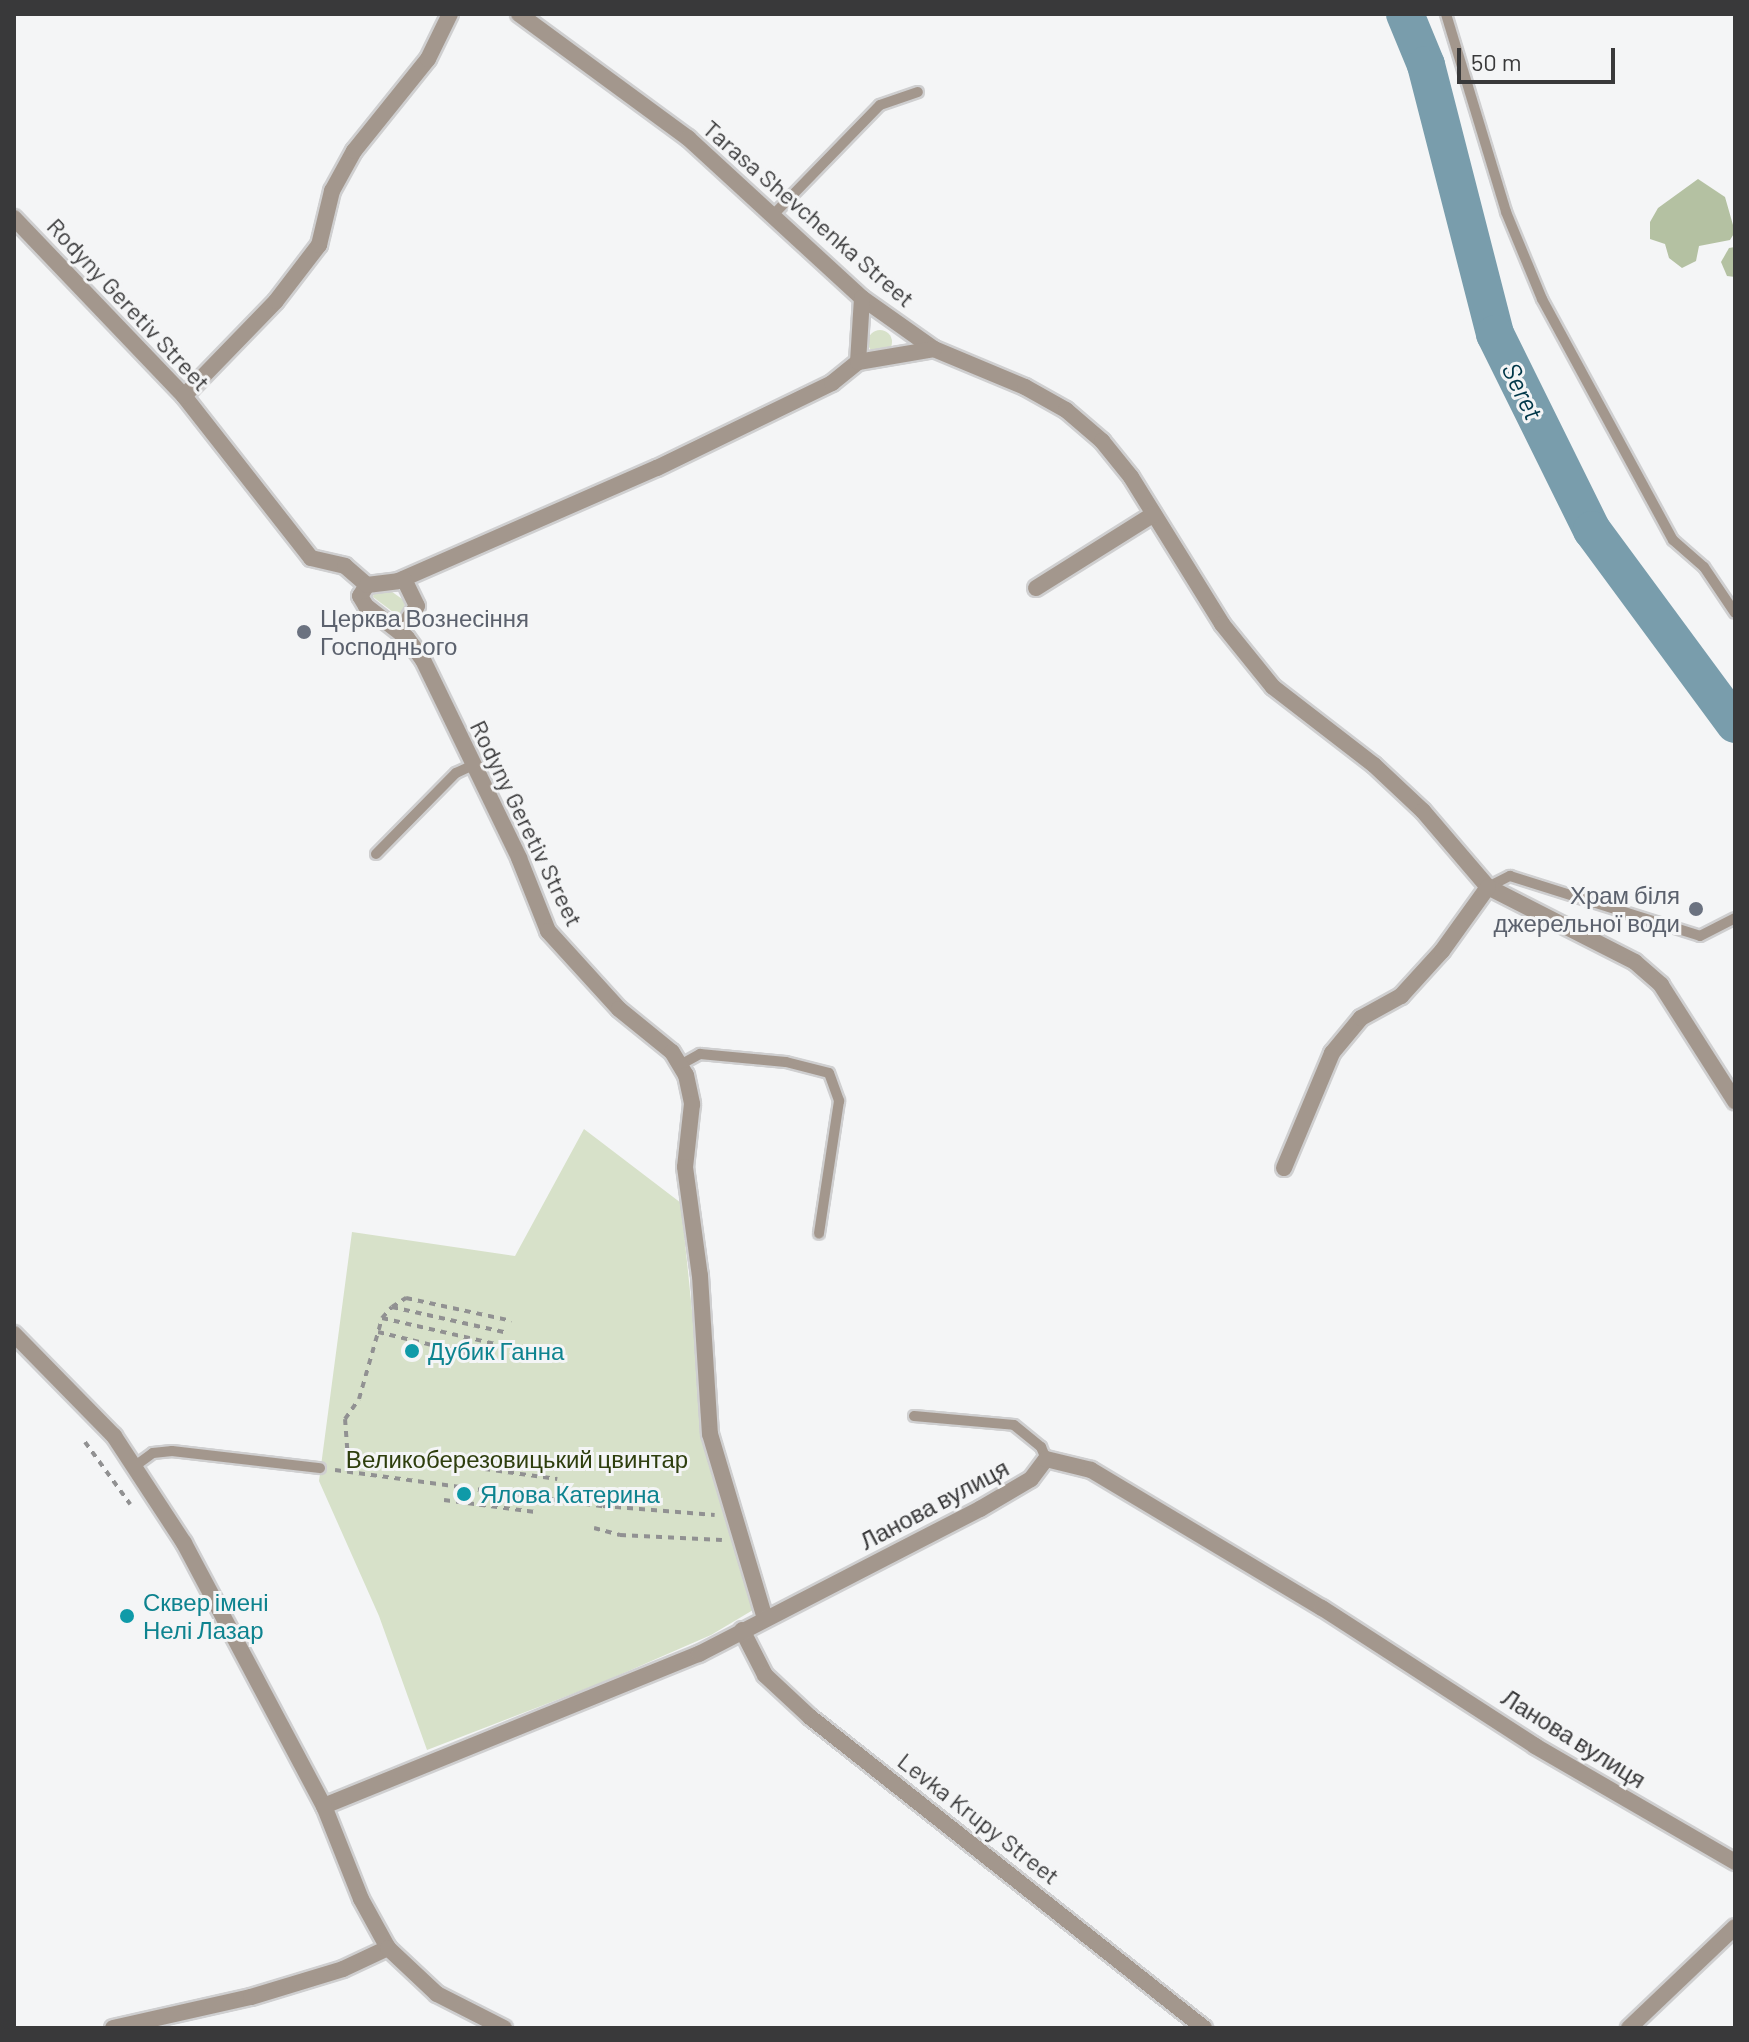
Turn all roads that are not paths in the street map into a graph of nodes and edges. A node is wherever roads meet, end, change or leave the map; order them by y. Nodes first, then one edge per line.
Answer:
1 (450, 14) edge
2 (519, 14) edge
3 (1446, 14) edge
4 (918, 92) dead end
5 (774, 214) junction
6 (14, 218) edge
7 (862, 298) junction
8 (934, 349) junction
9 (858, 362) junction
10 (184, 396) junction
11 (1154, 514) junction
12 (404, 579) junction
13 (367, 585) junction
14 (1036, 588) dead end
15 (1735, 613) edge
16 (400, 632) junction
17 (473, 765) junction
18 (376, 854) dead end
19 (1488, 887) junction
20 (1735, 918) edge
21 (680, 1065) junction
22 (1735, 1101) edge
23 (1284, 1168) dead end
24 (819, 1233) dead end
25 (14, 1334) edge
26 (914, 1416) dead end
27 (1046, 1459) junction
28 (135, 1466) junction
29 (320, 1468) road end
30 (765, 1618) junction
31 (742, 1630) junction
32 (324, 1806) junction
33 (1735, 1862) edge
34 (1735, 1927) edge
35 (388, 1948) junction
36 (113, 2028) edge
37 (504, 2028) edge
38 (1204, 2028) edge
39 (1629, 2028) edge

1 - 10 street
2 - 5 street, Tarasa Shevchenka Street
3 - 15 lane
4 - 5 lane
5 - 7 street, Tarasa Shevchenka Street
6 - 10 street, Rodyny Geretiv Street
7 - 8 street, Tarasa Shevchenka Street
7 - 9 street
8 - 9 street
8 - 11 street, Tarasa Shevchenka Street
9 - 12 street
10 - 13 street, Rodyny Geretiv Street
11 - 14 street
11 - 19 street, Tarasa Shevchenka Street
12 - 13 street
12 - 16 street
13 - 16 street, Rodyny Geretiv Street
16 - 17 street, Rodyny Geretiv Street
17 - 18 lane
17 - 21 street, Rodyny Geretiv Street
19 - 20 lane
19 - 22 street, Tarasa Shevchenka Street
19 - 23 street
21 - 24 lane
21 - 30 street, Rodyny Geretiv Street
25 - 28 street
26 - 27 lane
27 - 30 street, Ланова вулиця
27 - 33 street, Ланова вулиця
28 - 29 lane
28 - 32 street
30 - 31 street, Ланова вулиця
31 - 32 street, Ланова вулиця
31 - 38 street, Levka Krupy Street
32 - 35 street
34 - 39 street
35 - 36 street
35 - 37 street

